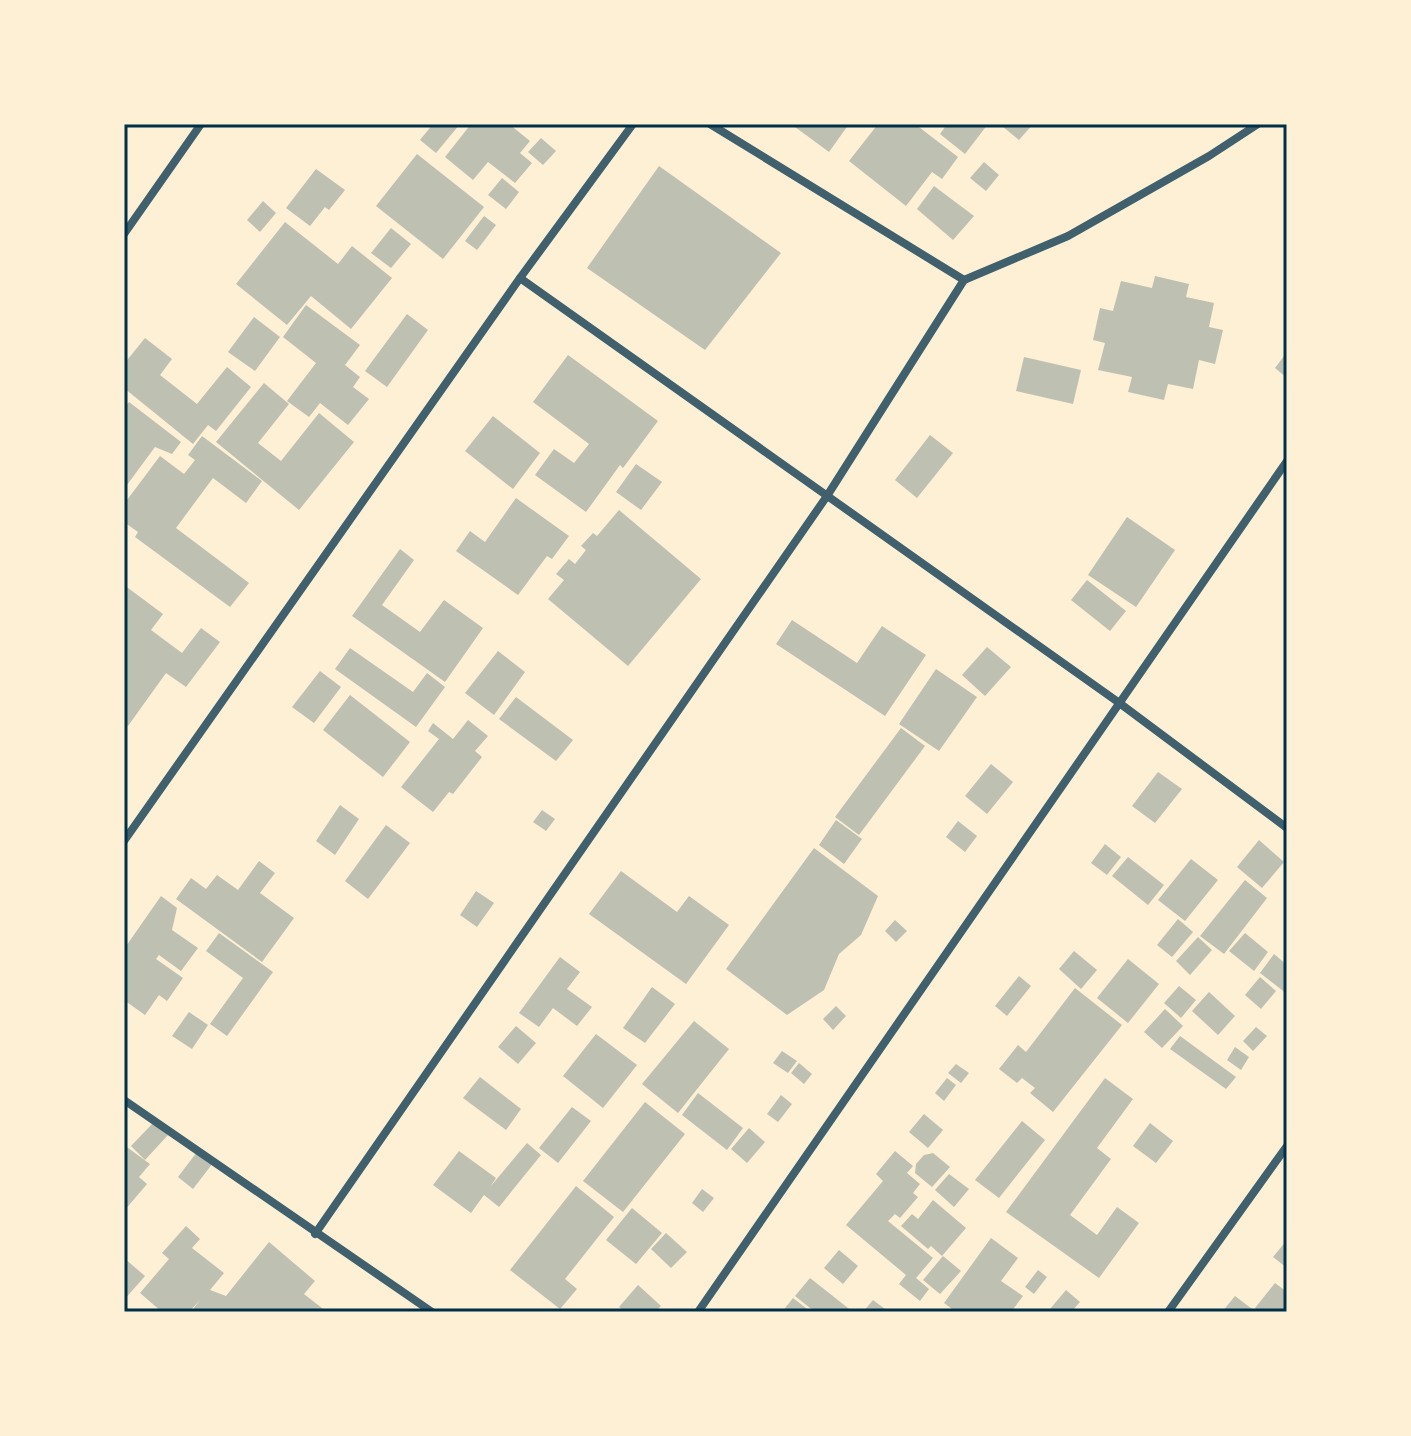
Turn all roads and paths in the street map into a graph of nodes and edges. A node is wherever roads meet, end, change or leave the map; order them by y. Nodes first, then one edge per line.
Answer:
1 (201, 124) edge
2 (633, 124) edge
3 (710, 124) edge
4 (1258, 124) edge
5 (124, 234) edge
6 (520, 278) junction
7 (964, 280) junction
8 (1287, 461) edge
9 (827, 496) junction
10 (1118, 702) junction
11 (1287, 828) edge
12 (124, 841) edge
13 (124, 1100) edge
14 (1287, 1146) edge
15 (315, 1234) junction
16 (432, 1312) edge
17 (698, 1312) edge
18 (1168, 1312) edge

1 - 5 street
2 - 6 street
3 - 7 street
4 - 7 street
6 - 9 street
6 - 12 street
7 - 9 street
8 - 10 street
9 - 10 street
9 - 15 street
10 - 11 street
10 - 17 street
13 - 15 street
14 - 18 street
15 - 16 street

